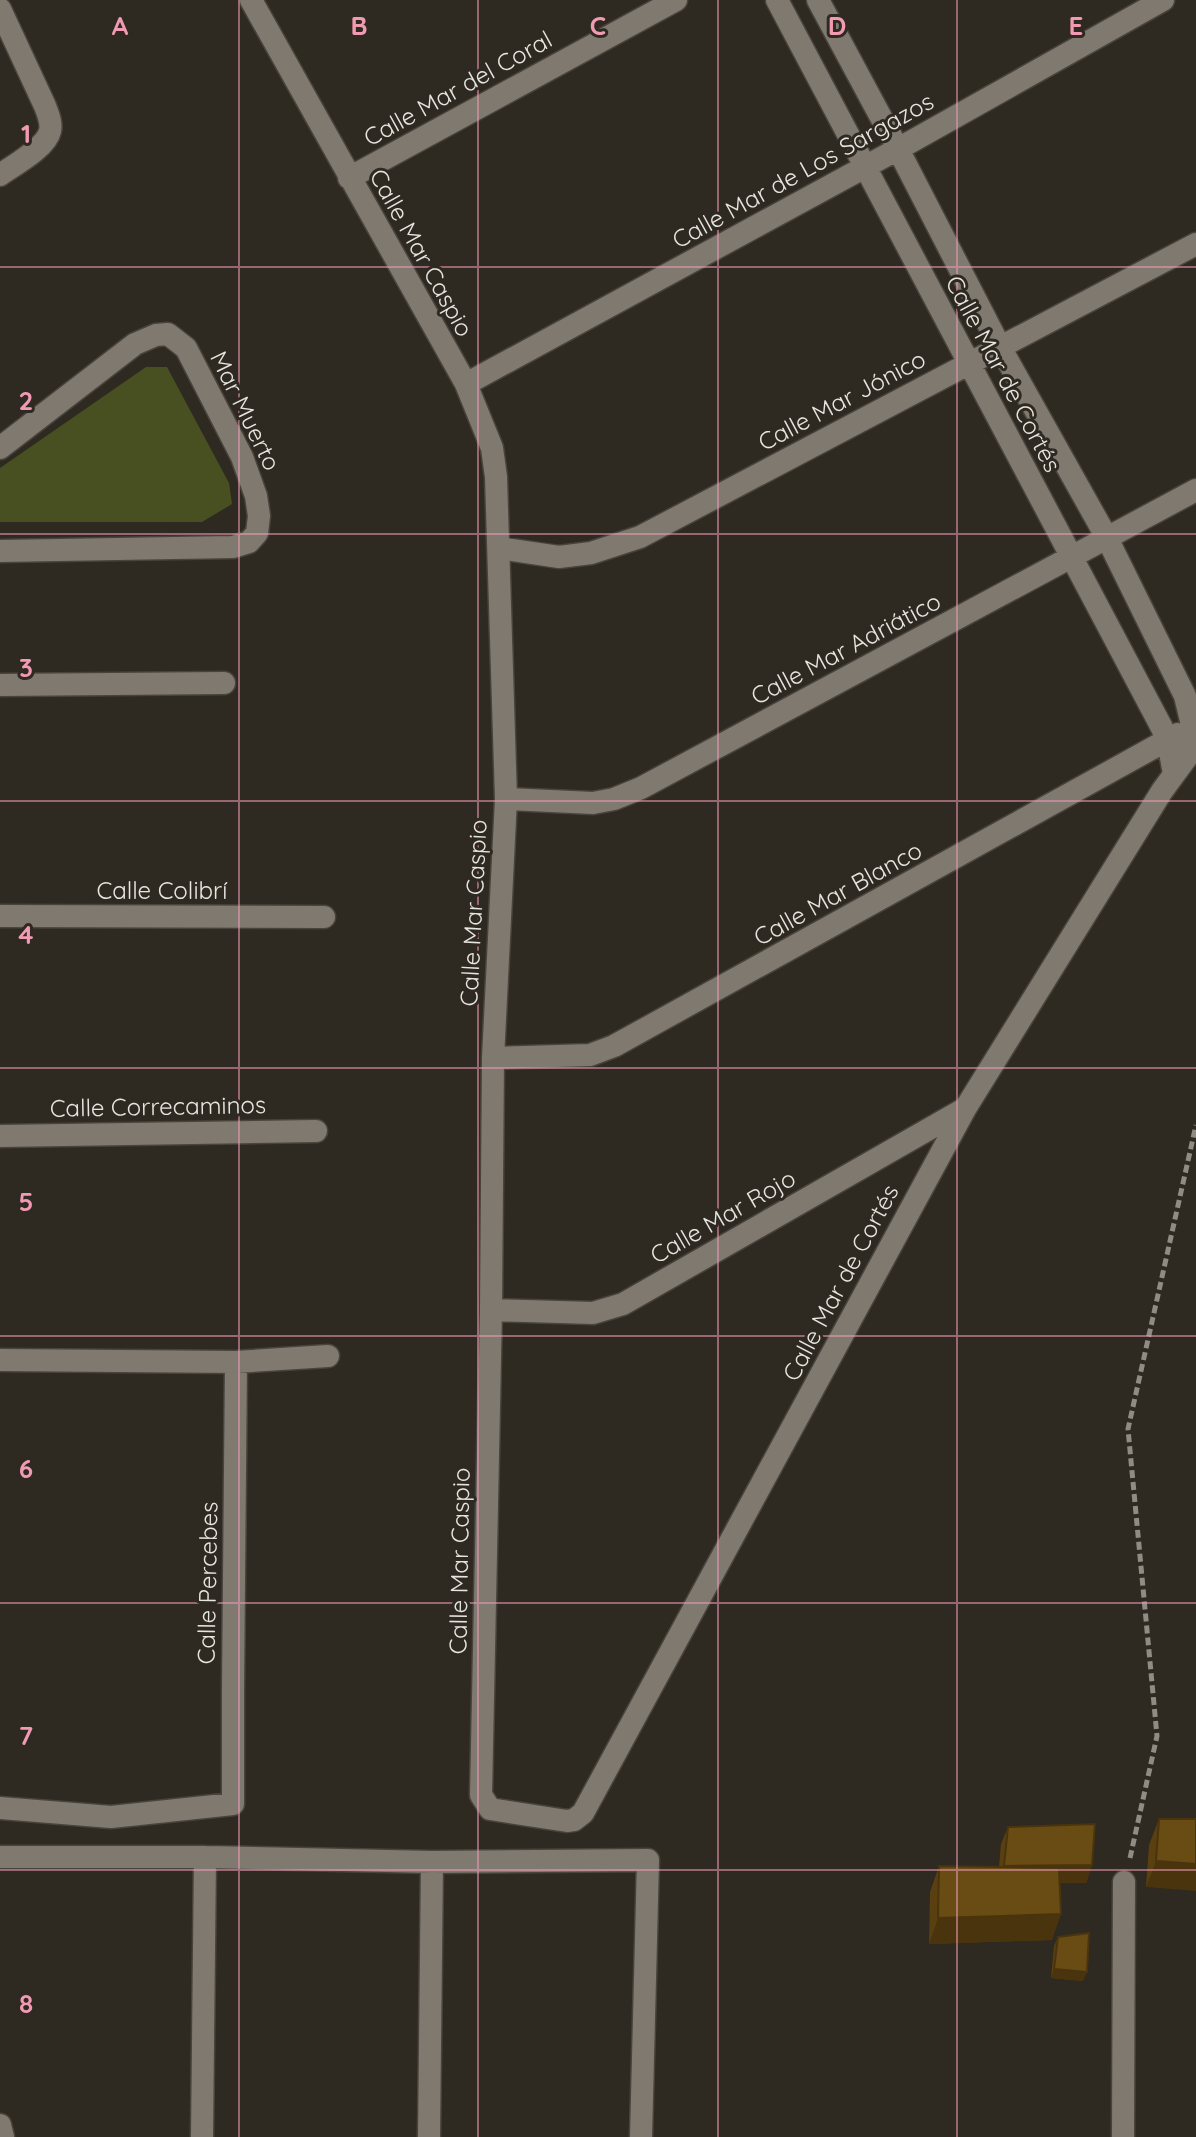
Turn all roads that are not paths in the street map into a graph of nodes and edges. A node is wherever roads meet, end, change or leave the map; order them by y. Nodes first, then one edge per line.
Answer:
1 (251, 0) edge
2 (676, 0) edge
3 (777, 0) edge
4 (818, 0) edge
5 (1163, 0) edge
6 (0, 9) edge
7 (898, 149) junction
8 (865, 166) junction
9 (0, 175) edge
10 (349, 178) junction
11 (1196, 244) edge
12 (1000, 347) junction
13 (968, 364) junction
14 (466, 384) junction
15 (0, 448) edge
16 (1196, 490) edge
17 (1107, 538) junction
18 (499, 548) junction
19 (0, 551) edge
20 (1072, 557) junction
21 (224, 683) dead end
22 (0, 685) edge
23 (1192, 725) junction
24 (1168, 741) junction
25 (1174, 774) junction
26 (506, 799) junction
27 (0, 916) edge
28 (324, 917) dead end
29 (493, 1058) junction
30 (965, 1109) junction
31 (316, 1131) dead end
32 (0, 1136) edge
33 (491, 1310) junction
34 (328, 1356) dead end
35 (0, 1360) edge
36 (236, 1362) junction
37 (0, 1808) edge
38 (567, 1821) joint
39 (0, 1857) edge
40 (205, 1857) junction
41 (432, 1862) junction
42 (1124, 1882) road end
43 (0, 2125) edge
44 (3, 2137) edge
45 (202, 2137) edge
46 (429, 2137) edge
47 (641, 2137) edge
48 (1123, 2137) edge

1 - 10 street, Calle Mar Caspio
2 - 10 street, Calle Mar del Coral
3 - 8 street, Calle Mar de Cortés
4 - 7 street, Calle Mar de Cortés
5 - 7 street, Calle Mar de Los Sargazos
6 - 9 street
7 - 8 street, Calle Mar de Los Sargazos
7 - 12 street, Calle Mar de Cortés
8 - 13 street, Calle Mar de Cortés
8 - 14 street, Calle Mar de Los Sargazos
10 - 14 street, Calle Mar Caspio
11 - 12 street, Calle Mar Jónico
12 - 13 street, Calle Mar Jónico
12 - 17 street, Calle Mar de Cortés
13 - 18 street, Calle Mar Jónico
13 - 20 street, Calle Mar de Cortés
14 - 18 street, Calle Mar Caspio
15 - 19 street, Mar Muerto
16 - 17 street, Calle Mar Adriático
17 - 20 street, Calle Mar Adriático
17 - 23 street, Calle Mar de Cortés
18 - 26 street, Calle Mar Caspio
20 - 24 street, Calle Mar de Cortés
20 - 26 street, Calle Mar Adriático
21 - 22 street
23 - 24 street, Calle Mar Blanco
23 - 25 street, Calle Mar de Cortés
24 - 25 street, Calle Mar de Cortés
24 - 29 street, Calle Mar Blanco
25 - 30 street, Calle Mar de Cortés
26 - 29 street, Calle Mar Caspio
27 - 28 street, Calle Colibrí
29 - 33 street, Calle Mar Caspio
30 - 33 street, Calle Mar Rojo
30 - 38 street, Calle Mar de Cortés
31 - 32 street, Calle Correcaminos
33 - 38 street, Calle Mar Caspio
34 - 36 street
35 - 36 street
36 - 37 street, Calle Percebes
39 - 40 street
40 - 41 street
40 - 45 street
41 - 46 street
41 - 47 street
42 - 48 street
43 - 44 street

